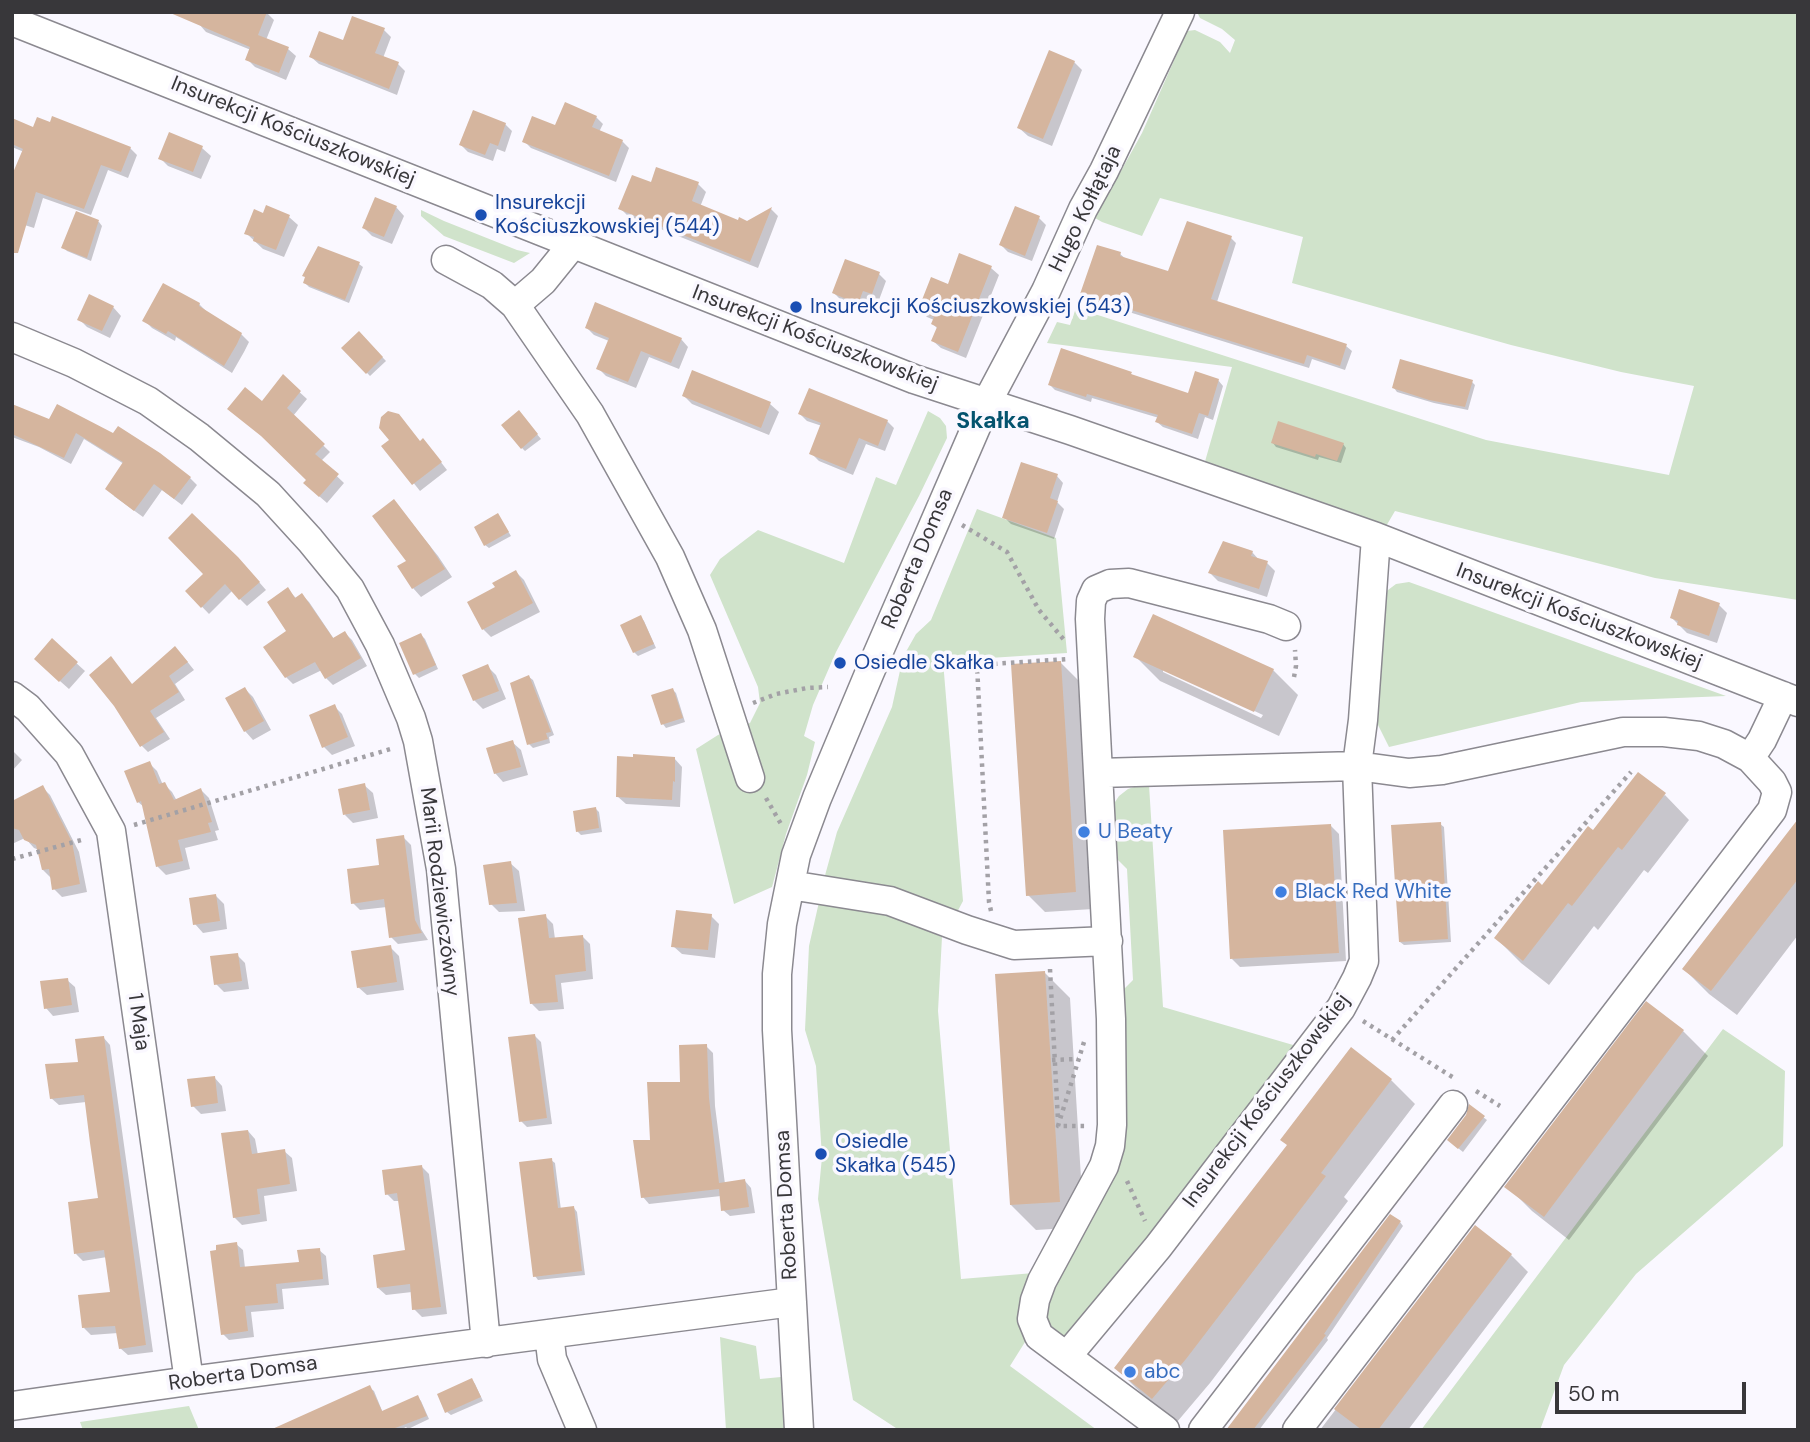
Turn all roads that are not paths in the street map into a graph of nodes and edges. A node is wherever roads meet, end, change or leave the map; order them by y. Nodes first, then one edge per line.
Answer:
1 (1180, 12) edge
2 (12, 21) edge
3 (573, 244) junction
4 (446, 260) dead end
5 (515, 306) junction
6 (12, 337) edge
7 (986, 404) junction
8 (1376, 537) junction
9 (1290, 636) road end
10 (12, 695) edge
11 (1790, 699) edge
12 (1750, 758) junction
13 (1357, 766) junction
14 (1098, 773) junction
15 (750, 778) dead end
16 (790, 885) junction
17 (1108, 941) junction
18 (1459, 1090) road end
19 (792, 1302) junction
20 (548, 1334) junction
21 (486, 1343) junction
22 (1067, 1356) junction
23 (189, 1381) junction
24 (12, 1406) edge
25 (1160, 1428) edge
26 (582, 1430) edge
27 (799, 1430) edge
28 (1203, 1430) edge
29 (1297, 1430) edge

1 - 7 street, Hugo Kołłątaja
2 - 3 street, Insurekcji Kościuszkowskiej
3 - 5 street
3 - 7 street, Insurekcji Kościuszkowskiej
4 - 5 street
5 - 15 street
6 - 21 street, Marii Rodziewiczówny
7 - 8 street, Insurekcji Kościuszkowskiej
7 - 16 street, Roberta Domsa
8 - 11 street, Insurekcji Kościuszkowskiej
8 - 13 street, Insurekcji Kościuszkowskiej
9 - 14 street
10 - 23 street, 1 Maja
11 - 12 street, Insurekcji Kościuszkowskiej
12 - 13 street
12 - 29 street
13 - 14 street
13 - 22 street, Insurekcji Kościuszkowskiej
14 - 17 street
16 - 17 street
16 - 19 street, Roberta Domsa
17 - 22 street
18 - 28 street
19 - 20 street, Roberta Domsa
19 - 27 street
20 - 21 street, Roberta Domsa
20 - 26 street
21 - 23 street, Roberta Domsa
22 - 25 street
23 - 24 street, Roberta Domsa

